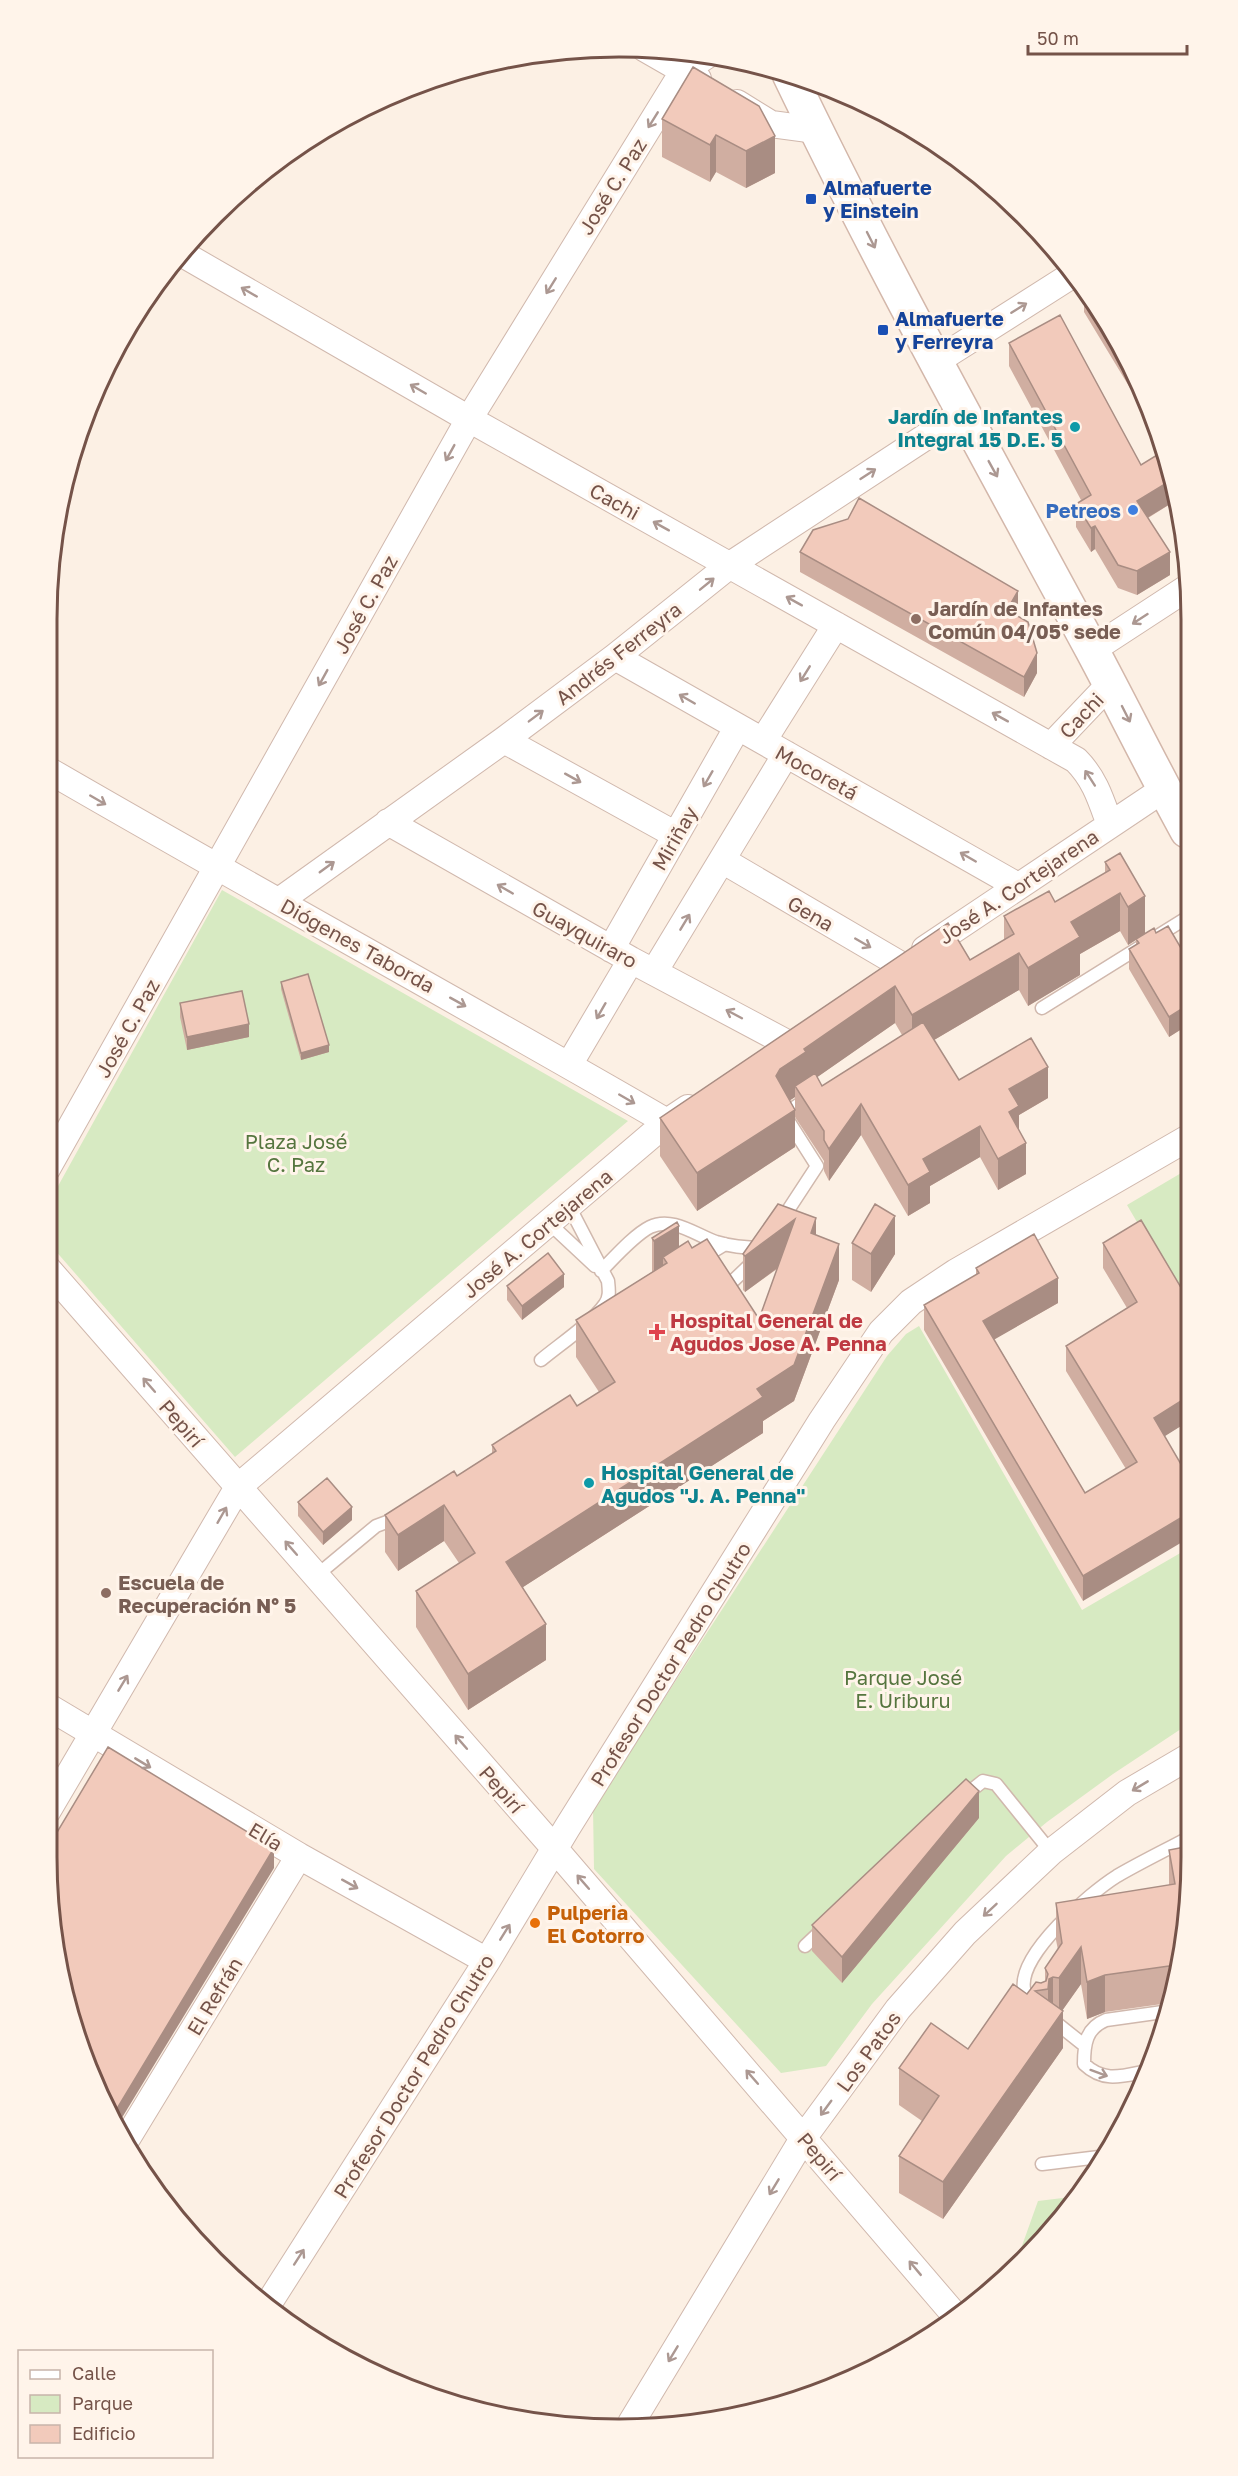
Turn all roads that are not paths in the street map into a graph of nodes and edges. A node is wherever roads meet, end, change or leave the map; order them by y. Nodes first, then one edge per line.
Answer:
1 (664, 59) edge
2 (696, 63) edge
3 (684, 70) junction
4 (794, 85) edge
5 (816, 130) junction
6 (189, 257) edge
7 (1066, 279) edge
8 (935, 362) junction
9 (962, 413) junction
10 (469, 419) junction
11 (730, 565) junction
12 (1180, 592) edge
13 (836, 625) junction
14 (1092, 650) junction
15 (615, 657) junction
16 (1110, 684) junction
17 (737, 728) junction
18 (504, 740) junction
19 (763, 741) junction
20 (1051, 746) junction
21 (786, 754) junction
22 (57, 775) edge
23 (1164, 789) junction
24 (1181, 820) edge
25 (388, 822) junction
26 (1110, 825) junction
27 (676, 835) junction
28 (722, 860) junction
29 (217, 868) junction
30 (1018, 886) junction
31 (279, 901) junction
32 (1181, 921) edge
33 (621, 955) junction
34 (891, 971) joint
35 (654, 972) junction
36 (1042, 1008) dead end
37 (785, 1042) edge
38 (569, 1065) junction
39 (825, 1088) edge
40 (706, 1095) edge
41 (667, 1122) junction
42 (1181, 1142) edge
43 (57, 1151) edge
44 (569, 1206) junction
45 (549, 1223) junction
46 (769, 1239) junction
47 (725, 1244) junction
48 (695, 1263) edge
49 (600, 1271) junction
50 (57, 1279) edge
51 (734, 1280) edge
52 (608, 1318) edge
53 (565, 1339) junction
54 (541, 1360) dead end
55 (238, 1487) junction
56 (417, 1510) edge
57 (316, 1576) junction
58 (57, 1712) edge
59 (93, 1733) junction
60 (1181, 1761) edge
61 (57, 1794) edge
62 (952, 1808) edge
63 (1181, 1842) edge
64 (555, 1849) junction
65 (1051, 1852) junction
66 (299, 1856) junction
67 (831, 1922) edge
68 (805, 1946) dead end
69 (487, 1961) junction
70 (1040, 2012) edge
71 (1159, 2013) edge
72 (1055, 2022) edge
73 (1084, 2045) junction
74 (1138, 2073) edge
75 (130, 2134) edge
76 (804, 2137) junction
77 (1093, 2158) edge
78 (1042, 2164) dead end
79 (272, 2299) edge
80 (951, 2310) edge
81 (633, 2419) edge

1 - 3 street
2 - 3 street, José C. Paz
3 - 5 street
3 -> 10 street, José C. Paz
4 - 5 main road
5 -> 8 main road
10 -> 6 street, Cachi
8 -> 7 street
8 - 9 main road
11 -> 9 street, Andrés Ferreyra
9 -> 14 main road
11 -> 10 street, Cachi
10 -> 29 street, José C. Paz
13 -> 11 street, Cachi
15 -> 11 street, Andrés Ferreyra
12 -> 14 street
13 -> 19 street
20 -> 13 street, Cachi
14 - 16 main road
17 -> 15 street, Mocoretá
18 -> 15 street, Andrés Ferreyra
16 - 20 street, Cachi
16 -> 23 main road
17 - 19 street, Mocoretá
17 -> 27 street, Miriñay
18 - 25 street, Andrés Ferreyra
18 -> 27 street
19 - 21 street, Mocoretá
26 -> 20 street, Cachi
21 - 28 street
30 -> 21 street, Mocoretá
22 -> 29 street, Diógenes Taborda
23 - 24 main road
23 - 26 street, José A. Cortejarena
31 -> 25 street, Andrés Ferreyra
33 -> 25 street, Guayquiraro
26 - 30 street, José A. Cortejarena
27 - 33 street, Miriñay
28 -> 34 street, Gena
35 -> 28 street
29 - 31 street, Diógenes Taborda
29 - 43 street, José C. Paz
30 - 34 street, José A. Cortejarena
31 -> 38 street, Diógenes Taborda
32 - 36 lane
33 - 35 street, Guayquiraro
33 -> 38 street, Miriñay
37 -> 35 street, Guayquiraro
38 -> 41 street, Diógenes Taborda
39 - 46 lane
40 - 41 street, José A. Cortejarena
41 - 44 street, José A. Cortejarena
42 - 64 street, Profesor Doctor Pedro Chutro
44 - 45 street, José A. Cortejarena
44 - 49 lane
45 - 49 lane
45 - 55 street, José A. Cortejarena
46 - 47 lane
46 - 51 lane
47 - 48 lane
47 - 49 lane
49 - 53 lane
55 -> 50 street, Pepirí
52 - 53 lane
53 - 54 lane
57 -> 55 street, Pepirí
59 -> 55 street, José A. Cortejarena
56 - 57 lane
64 -> 57 street, Pepirí
58 - 59 street, Elía
59 - 61 street, José A. Cortejarena
59 -> 66 street, Elía
60 -> 65 street, Los Patos
62 - 65 lane
63 - 70 lane
69 -> 64 street, Profesor Doctor Pedro Chutro
76 -> 64 street, Pepirí
65 -> 76 street, Los Patos
66 -> 69 street, Elía
66 - 75 street, El Refrán
67 - 68 lane
79 -> 69 street, Profesor Doctor Pedro Chutro
71 - 73 lane
72 - 73 lane
73 -> 74 lane
80 -> 76 street, Pepirí
76 -> 81 street, Los Patos
77 - 78 lane

